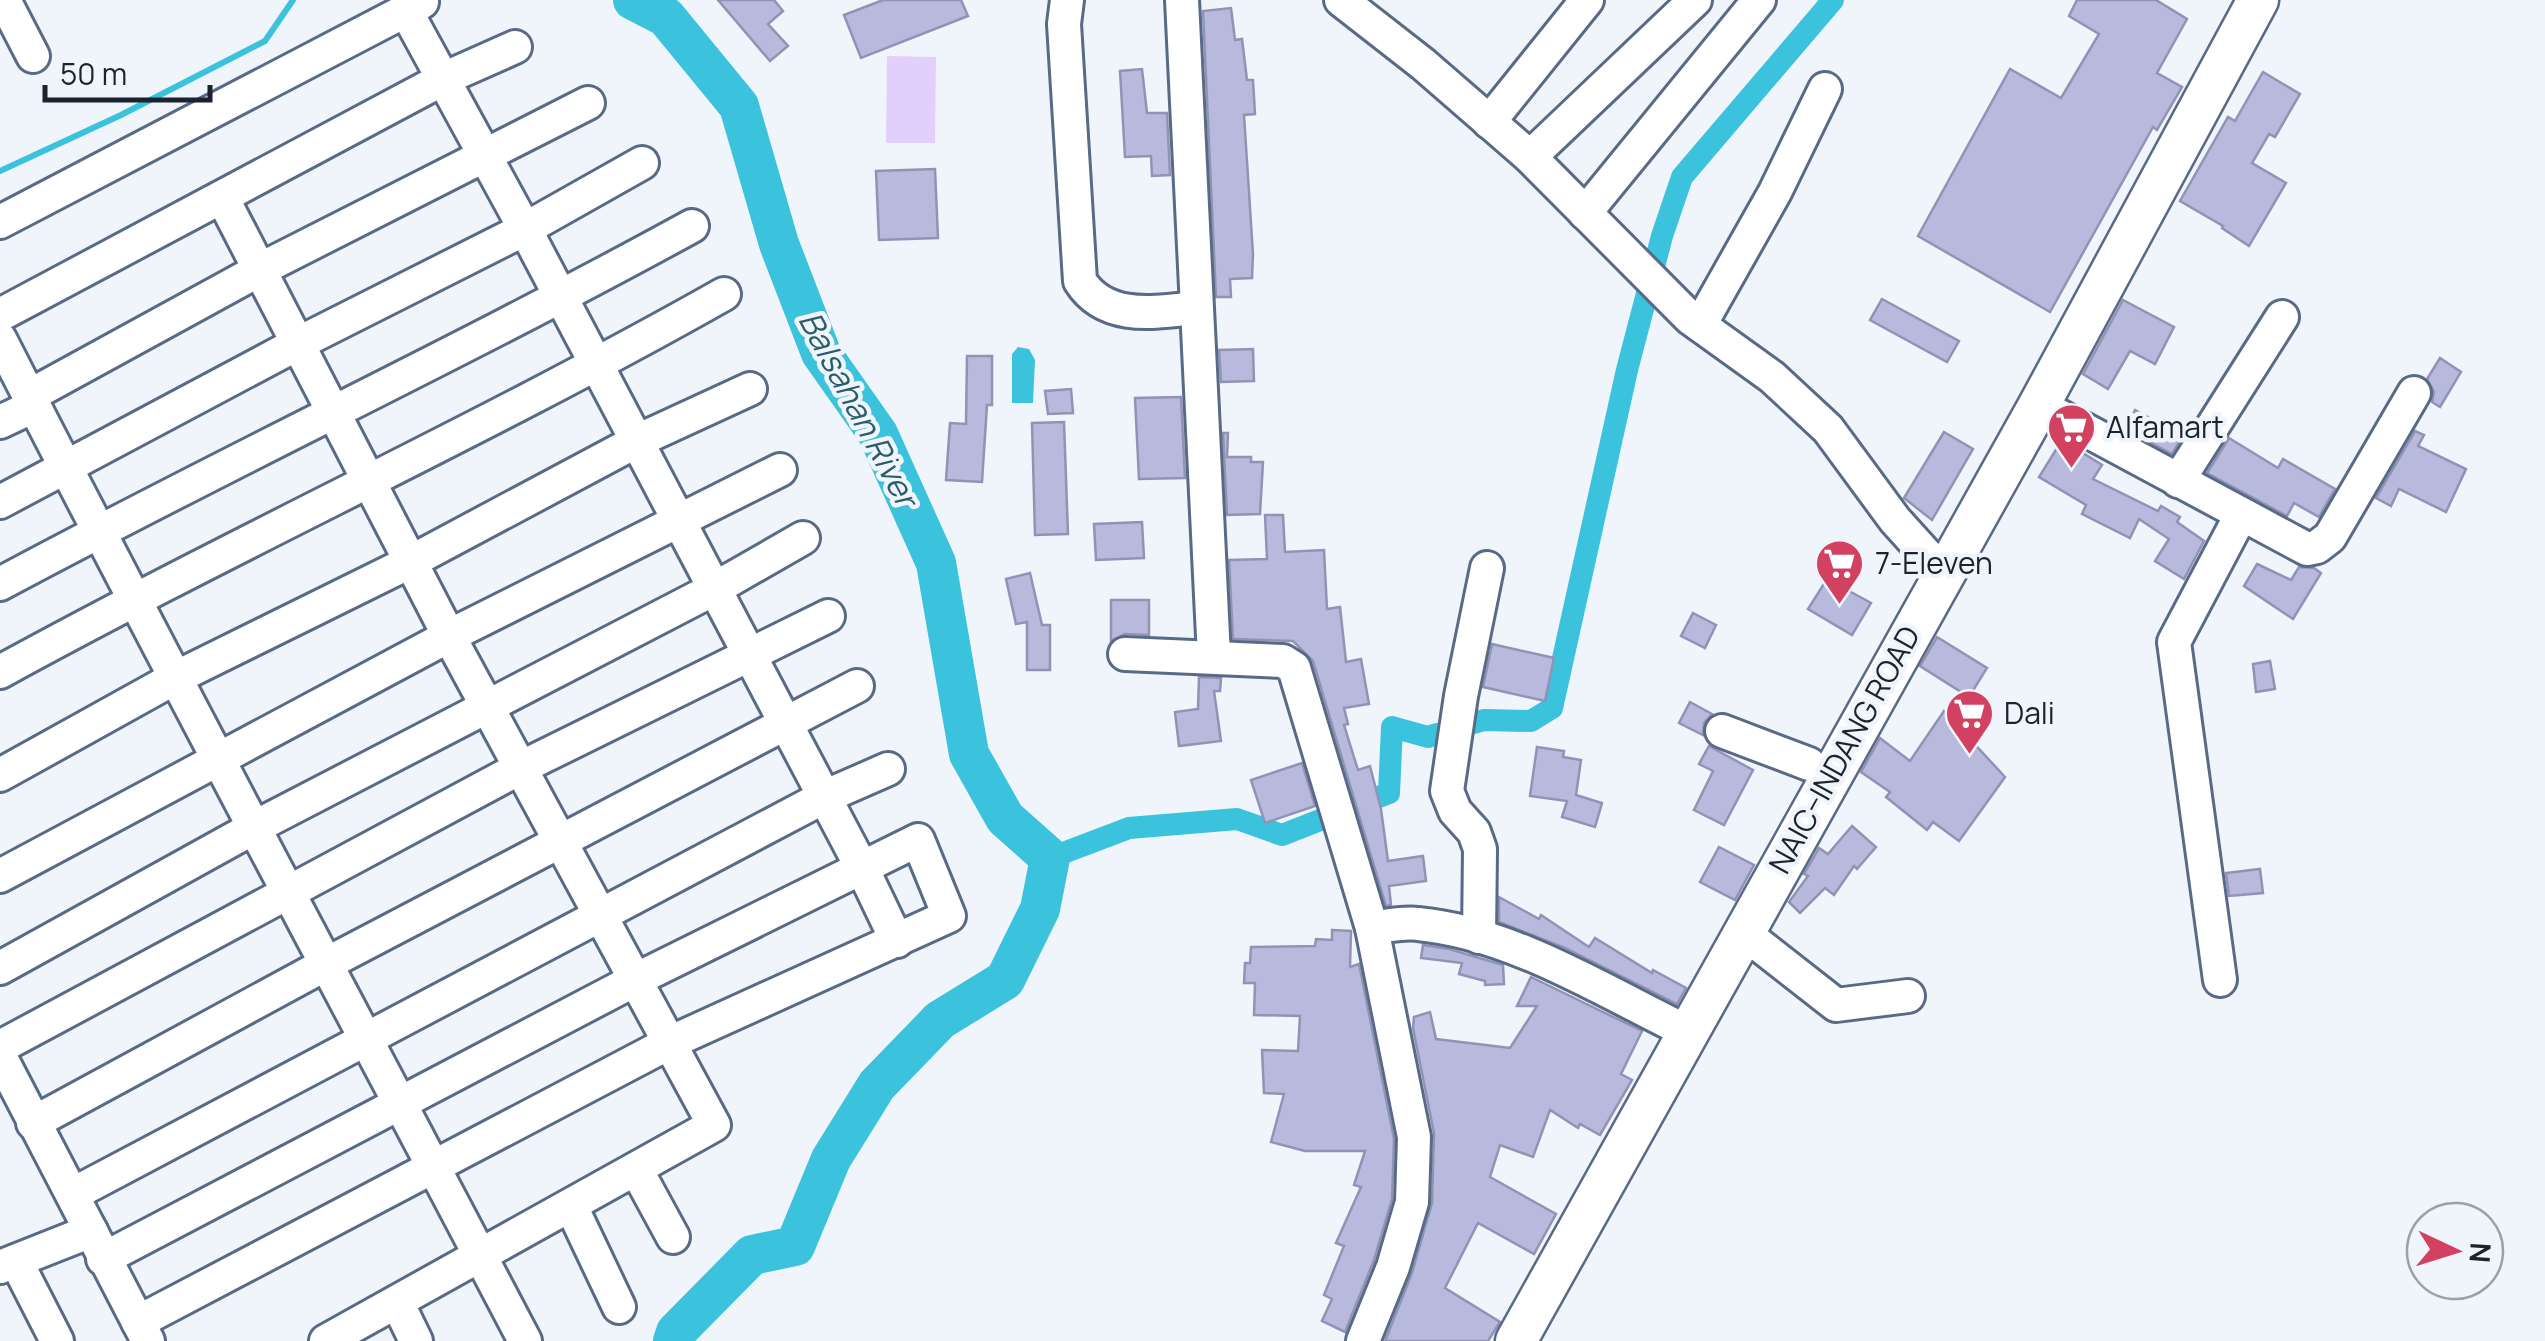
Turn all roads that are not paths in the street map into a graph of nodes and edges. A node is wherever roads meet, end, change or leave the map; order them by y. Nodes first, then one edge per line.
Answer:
1 (4, 0) edge
2 (1067, 0) edge
3 (1182, 0) edge
4 (1341, 0) edge
5 (1586, 0) edge
6 (1695, 0) edge
7 (1759, 0) edge
8 (2258, 0) edge
9 (416, 6) edge
10 (514, 47) dead end
11 (33, 56) dead end
12 (443, 79) junction
13 (1826, 89) dead end
14 (588, 104) dead end
15 (1489, 122) junction
16 (483, 156) junction
17 (1530, 157) junction
18 (642, 162) dead end
19 (223, 199) junction
20 (1585, 213) junction
21 (0, 222) edge
22 (692, 226) dead end
23 (525, 228) junction
24 (260, 269) junction
25 (724, 294) dead end
26 (560, 298) junction
27 (1196, 308) junction
28 (0, 316) edge
29 (2282, 318) dead end
30 (1695, 322) junction
31 (0, 339) edge
32 (297, 344) junction
33 (596, 367) junction
34 (750, 389) dead end
35 (2414, 393) dead end
36 (31, 401) junction
37 (2039, 405) junction
38 (332, 414) junction
39 (0, 422) edge
40 (638, 442) junction
41 (66, 467) junction
42 (780, 470) dead end
43 (368, 481) junction
44 (2178, 481) junction
45 (0, 502) edge
46 (2241, 515) junction
47 (677, 520) junction
48 (100, 530) junction
49 (802, 538) dead end
50 (412, 561) junction
51 (1487, 568) dead end
52 (1943, 573) junction
53 (0, 584) edge
54 (714, 589) junction
55 (135, 598) junction
56 (828, 616) dead end
57 (449, 636) junction
58 (748, 654) junction
59 (1125, 654) dead end
60 (1214, 657) junction
61 (0, 672) edge
62 (173, 679) junction
63 (857, 686) dead end
64 (486, 706) junction
65 (784, 724) junction
66 (1722, 732) dead end
67 (219, 758) junction
68 (520, 768) junction
69 (888, 769) dead end
70 (1819, 769) junction
71 (0, 776) edge
72 (824, 797) junction
73 (255, 826) junction
74 (562, 840) junction
75 (863, 870) junction
76 (0, 876) edge
77 (288, 890) junction
78 (600, 915) junction
79 (1372, 928) junction
80 (1744, 933) junction
81 (1479, 936) junction
82 (897, 941) junction
83 (328, 963) junction
84 (0, 968) edge
85 (635, 980) junction
86 (2220, 980) dead end
87 (1908, 996) dead end
88 (1688, 1032) junction
89 (366, 1038) junction
90 (670, 1043) junction
91 (0, 1047) edge
92 (0, 1056) edge
93 (400, 1104) junction
94 (34, 1123) junction
95 (432, 1169) junction
96 (636, 1169) junction
97 (72, 1194) junction
98 (571, 1206) junction
99 (674, 1237) dead end
100 (97, 1245) junction
101 (481, 1256) junction
102 (8, 1264) edge
103 (397, 1302) junction
104 (619, 1308) dead end
105 (143, 1331) edge
106 (57, 1341) edge
107 (326, 1341) edge
108 (416, 1341) edge
109 (525, 1341) edge
110 (1363, 1341) edge
111 (1516, 1341) edge

1 - 11 street
2 - 27 street
3 - 27 street
4 - 15 street
5 - 15 street
6 - 17 street
7 - 20 street
8 - 37 main road, NAIC–INDANG ROAD
9 - 12 street
9 - 21 street
10 - 12 street
12 - 16 street
12 - 19 street
13 - 30 street
14 - 16 street
15 - 17 street
16 - 23 street
16 - 24 street
17 - 20 street
18 - 23 street
19 - 24 street
19 - 28 street
20 - 30 street
22 - 26 street
23 - 26 street
23 - 32 street
24 - 32 street
24 - 36 street
25 - 33 street
26 - 33 street
26 - 38 street
27 - 60 street
29 - 44 street
30 - 52 street
31 - 36 street
32 - 38 street
32 - 41 street
33 - 40 street
33 - 43 street
34 - 40 street
35 - 46 street
36 - 39 street
36 - 41 street
37 - 44 street
37 - 52 main road, NAIC–INDANG ROAD
38 - 43 street
38 - 48 street
40 - 47 street
40 - 50 street
41 - 45 street
41 - 48 street
42 - 47 street
43 - 50 street
43 - 55 street
44 - 46 street
46 - 86 street
47 - 54 street
47 - 57 street
48 - 53 street
48 - 55 street
49 - 54 street
50 - 57 street
50 - 62 street
51 - 81 street
52 - 70 main road, NAIC–INDANG ROAD
54 - 58 street
54 - 64 street
55 - 61 street
55 - 62 street
56 - 58 street
57 - 64 street
57 - 67 street
58 - 65 street
58 - 68 street
59 - 60 street
60 - 79 street
62 - 67 street
62 - 71 street
63 - 65 street
64 - 68 street
64 - 73 street
65 - 72 street
65 - 74 street
66 - 70 street
67 - 73 street
67 - 76 street
68 - 74 street
68 - 77 street
69 - 72 street
70 - 80 main road, NAIC–INDANG ROAD
72 - 75 street
72 - 78 street
73 - 77 street
73 - 84 street
74 - 78 street
74 - 83 street
75 - 82 street
75 - 82 street
75 - 85 street
77 - 83 street
77 - 91 street
78 - 85 street
78 - 89 street
79 - 81 street
79 - 110 street
80 - 87 street
80 - 88 main road, NAIC–INDANG ROAD
81 - 88 street
82 - 90 street
83 - 89 street
83 - 94 street
85 - 90 street
85 - 93 street
88 - 111 main road, NAIC–INDANG ROAD
89 - 93 street
89 - 97 street
90 - 95 street
90 - 96 street
92 - 94 street
93 - 95 street
93 - 100 street
94 - 97 street
95 - 101 street
95 - 105 street
96 - 98 street
96 - 99 street
97 - 100 street
98 - 101 street
98 - 104 street
100 - 102 street
100 - 105 street
101 - 103 street
101 - 109 street
102 - 106 street
103 - 107 street
103 - 108 street

